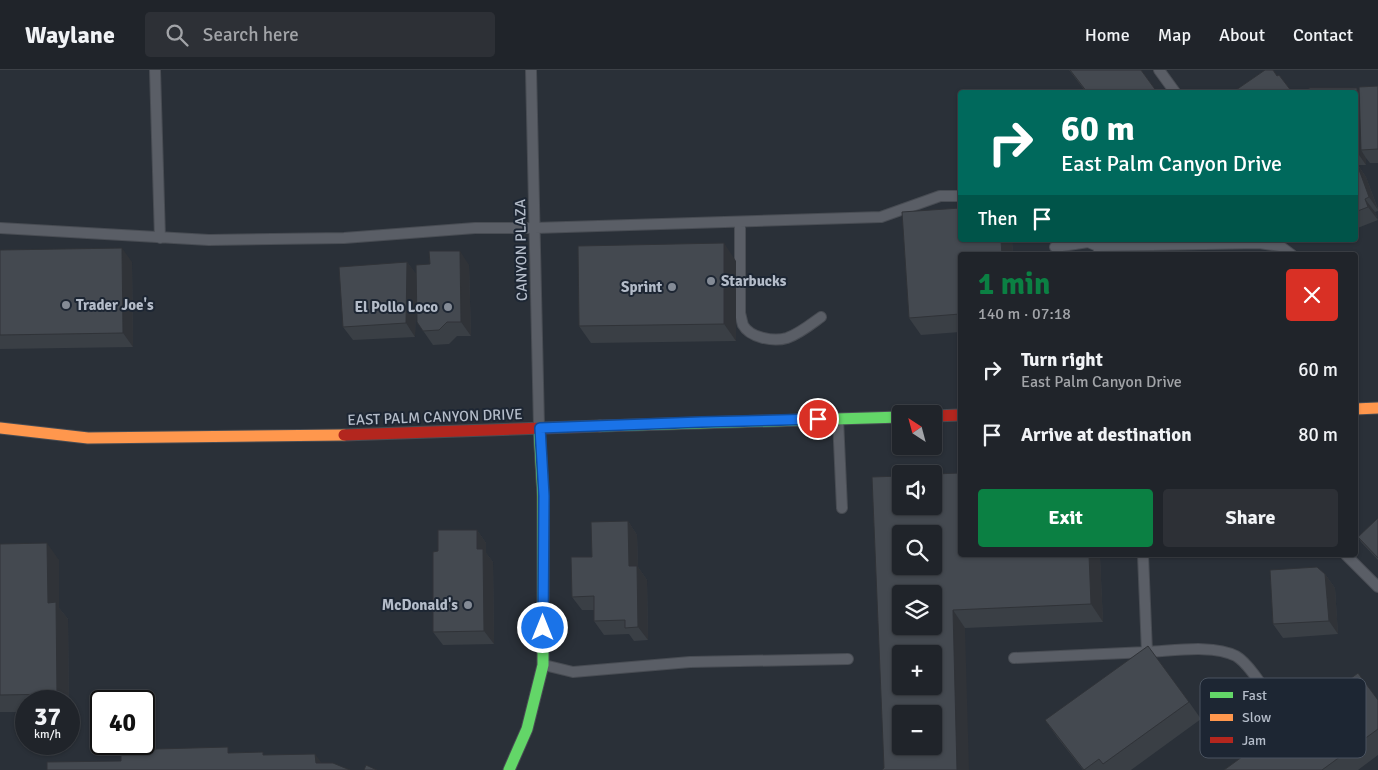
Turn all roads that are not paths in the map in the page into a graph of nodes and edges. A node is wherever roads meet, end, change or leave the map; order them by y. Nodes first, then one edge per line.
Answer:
1 (155, 70) edge
2 (531, 70) edge
3 (1159, 70) edge
4 (1174, 90) edge
5 (958, 196) edge
6 (740, 222) junction
7 (0, 228) edge
8 (535, 228) junction
9 (160, 238) junction
10 (1055, 247) edge
11 (1099, 251) edge
12 (1288, 252) edge
13 (821, 317) dead end
14 (1378, 408) edge
15 (1358, 409) edge
16 (958, 415) edge
17 (942, 416) edge
18 (892, 417) edge
19 (838, 419) junction
20 (0, 428) edge
21 (540, 428) junction
22 (842, 508) dead end
23 (1143, 557) edge
24 (1348, 557) edge
25 (1378, 587) edge
26 (1147, 652) junction
27 (1014, 658) dead end
28 (848, 659) dead end
29 (543, 665) junction
30 (1256, 678) edge
31 (509, 770) edge

1 - 9 lane
2 - 8 lane, CANYON PLAZA
3 - 4 lane
5 - 6 lane
6 - 8 lane
6 - 13 lane
7 - 9 lane
8 - 9 lane
8 - 21 lane, CANYON PLAZA
10 - 11 lane
11 - 12 lane
14 - 15 main road
16 - 17 main road
18 - 19 main road, EAST PALM CANYON DRIVE
19 - 21 main road, EAST PALM CANYON DRIVE
19 - 22 lane
20 - 21 main road, EAST PALM CANYON DRIVE
21 - 29 main road
23 - 26 lane
24 - 25 lane
26 - 27 lane
26 - 30 lane
28 - 29 lane
29 - 31 main road

